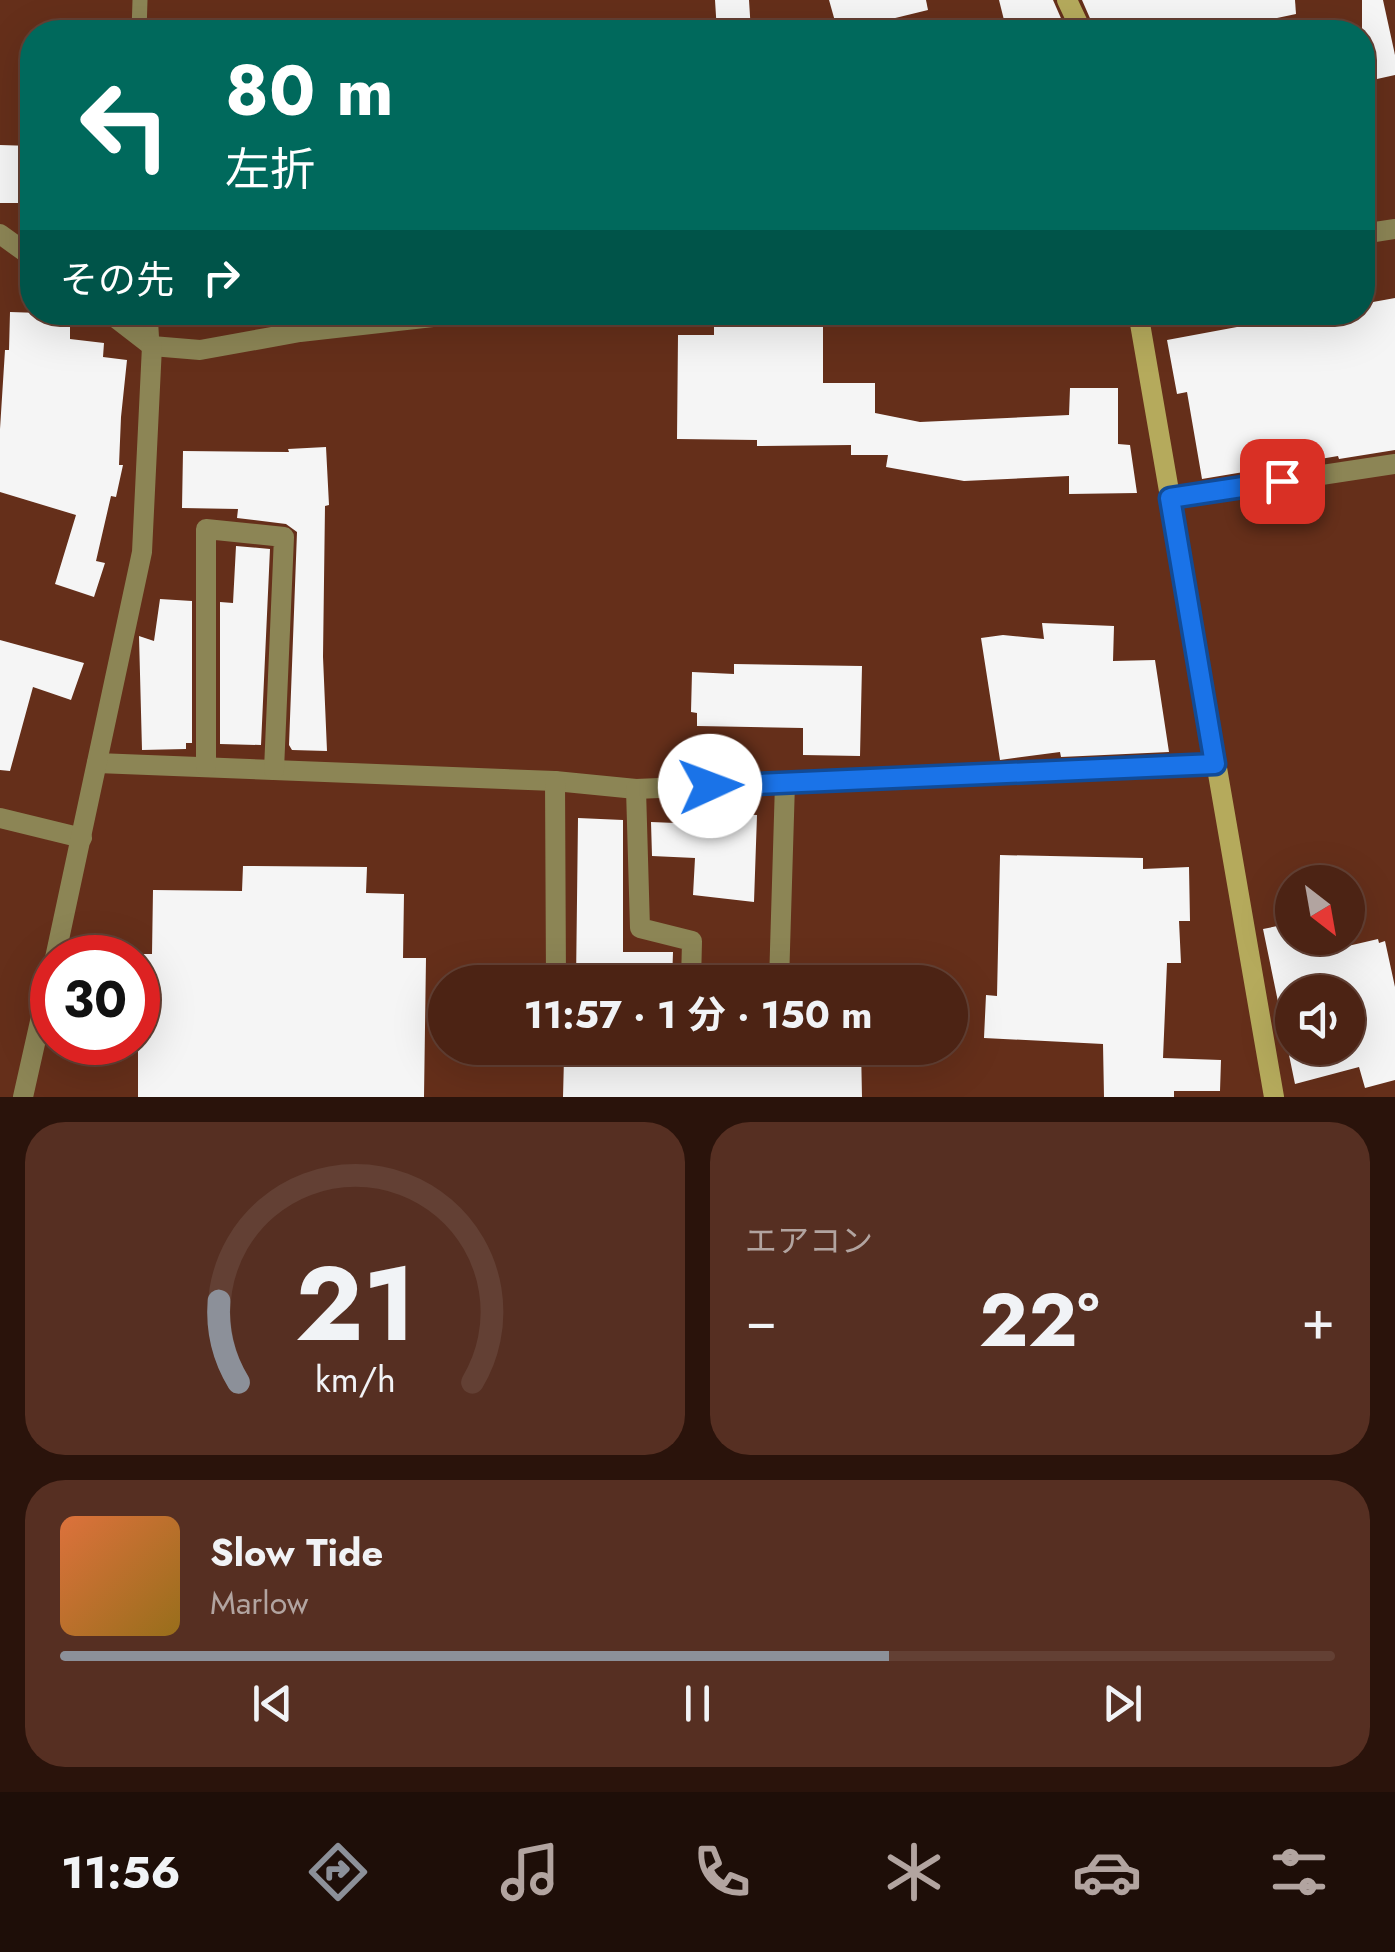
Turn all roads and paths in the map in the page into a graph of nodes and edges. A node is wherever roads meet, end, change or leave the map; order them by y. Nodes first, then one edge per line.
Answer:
1 (125, 325) edge
2 (151, 325) edge
3 (362, 325) edge
4 (1140, 325) edge
5 (152, 346) junction
6 (1395, 464) edge
7 (1170, 498) junction
8 (97, 764) junction
9 (1215, 764) junction
10 (206, 768) junction
11 (274, 770) junction
12 (555, 781) junction
13 (785, 783) junction
14 (636, 789) junction
15 (0, 818) edge
16 (82, 838) junction
17 (60, 935) edge
18 (556, 965) edge
19 (691, 965) edge
20 (780, 965) edge
21 (30, 1065) edge
22 (23, 1097) edge
23 (1274, 1097) edge

1 - 5 street
2 - 5 lane
3 - 5 street
4 - 7 street
5 - 8 street
6 - 7 street
7 - 9 street
8 - 10 street
8 - 16 street
9 - 13 street
9 - 23 street
10 - 11 street
10 - 11 street
11 - 12 street
12 - 14 street
12 - 18 street
13 - 14 street
13 - 20 street
14 - 19 street
15 - 16 street
16 - 17 street
21 - 22 street

